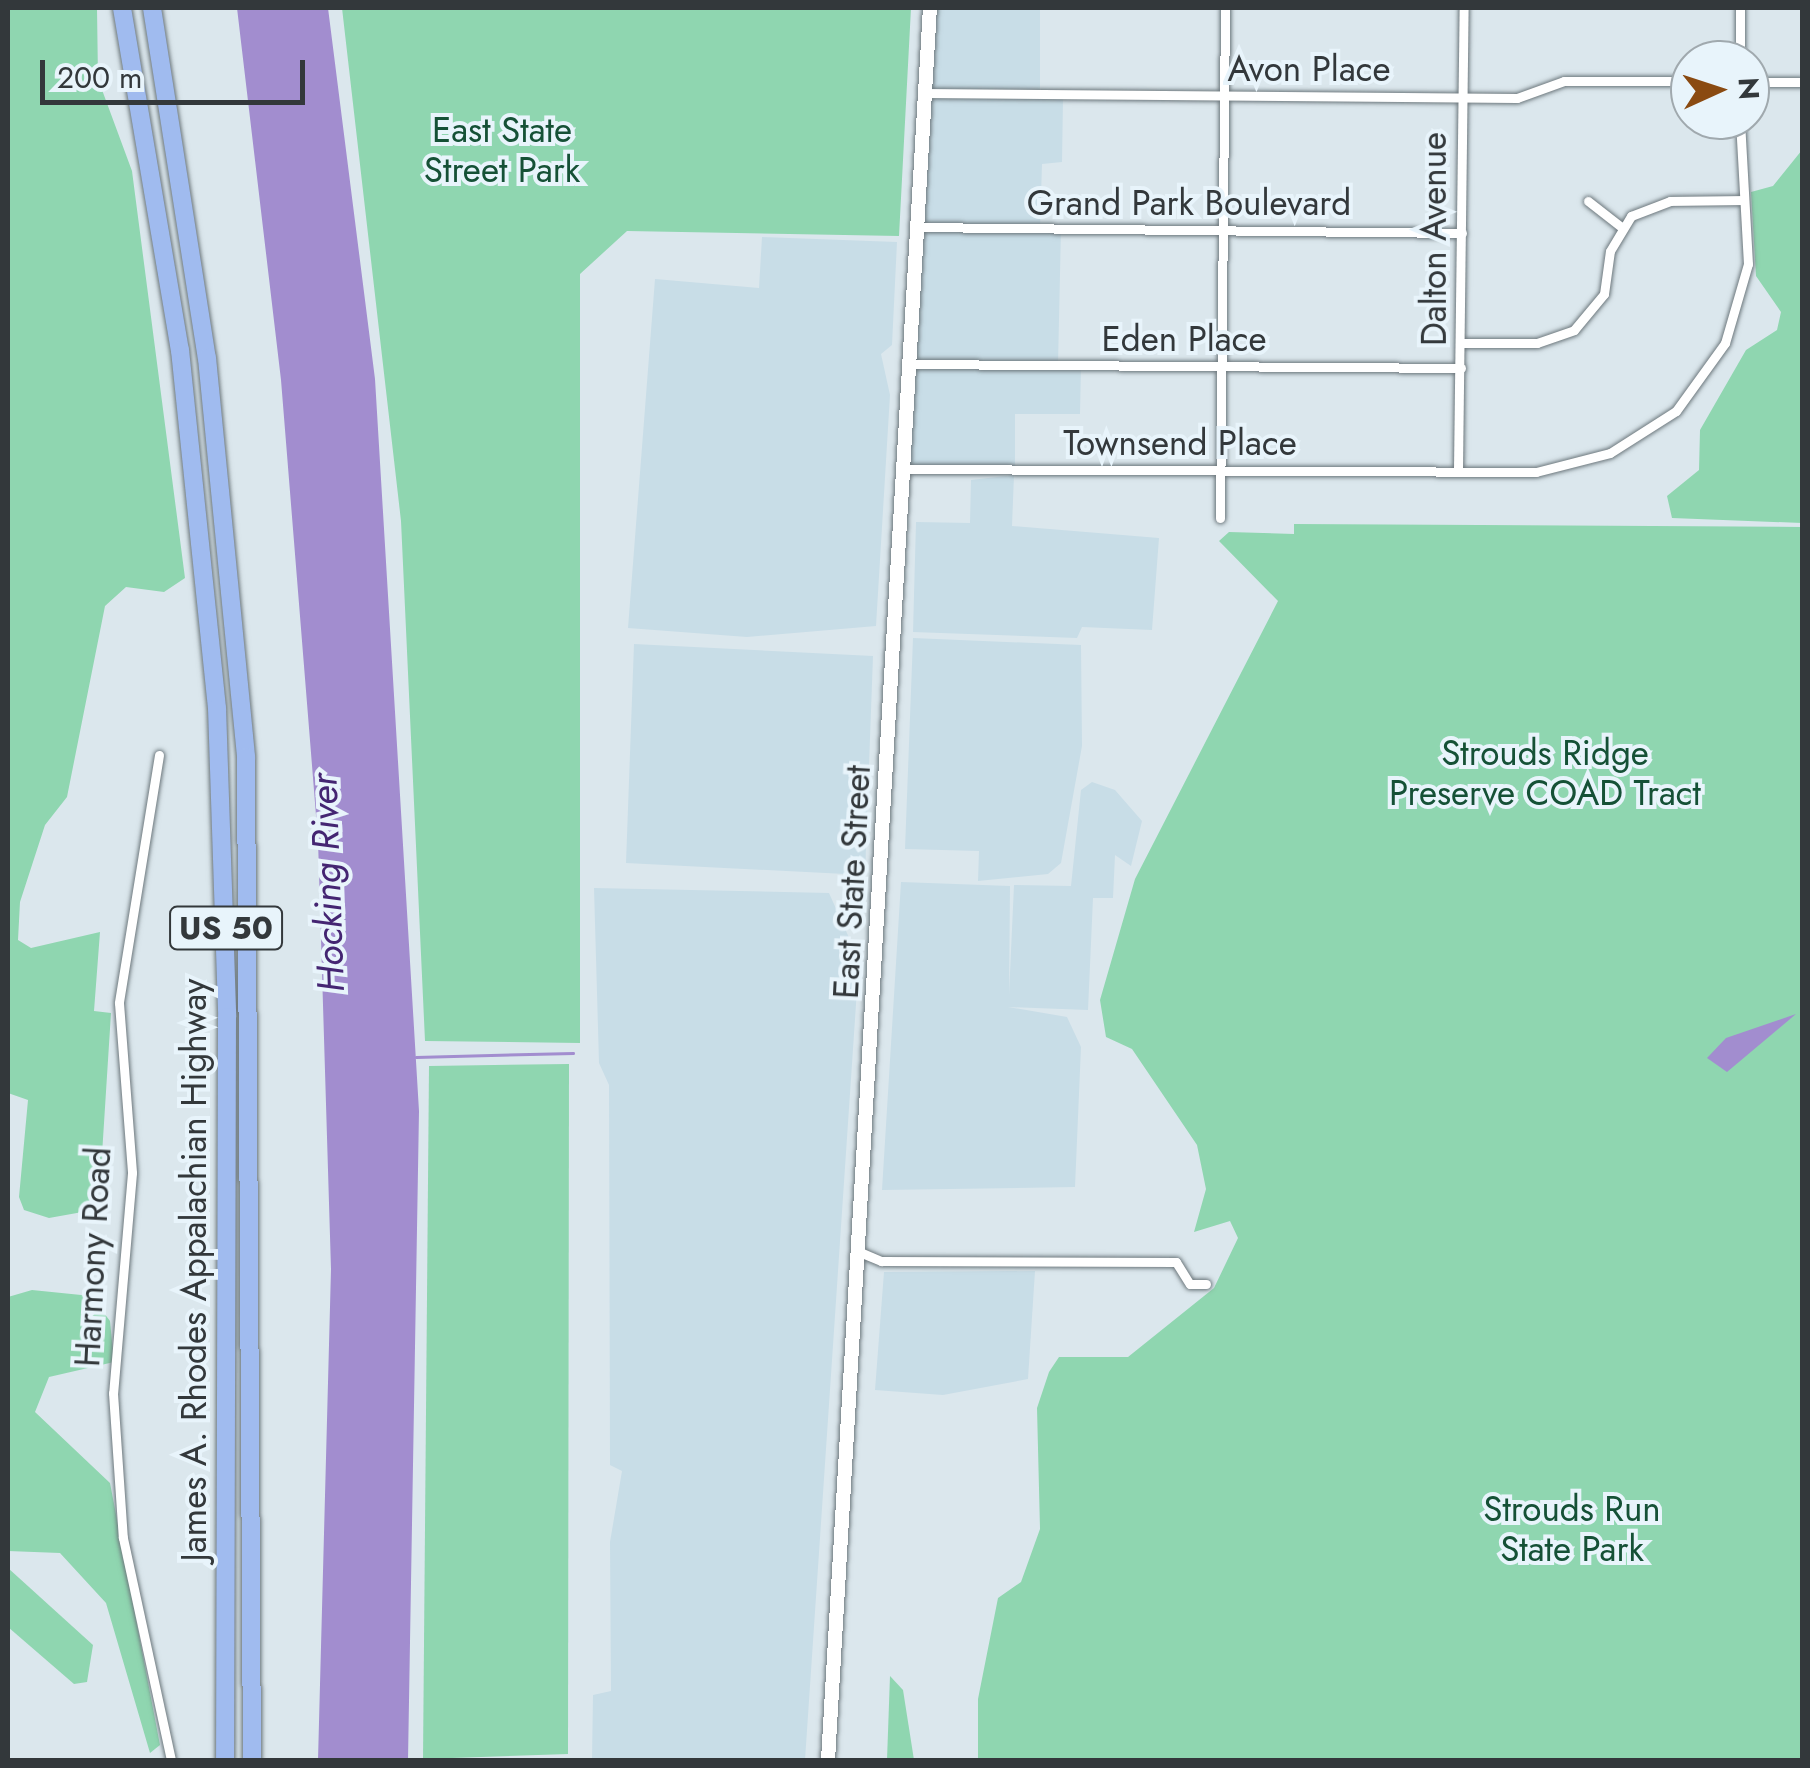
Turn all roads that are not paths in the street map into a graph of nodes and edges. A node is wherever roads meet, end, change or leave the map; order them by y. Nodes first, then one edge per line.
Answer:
1 (125, 8) edge
2 (152, 8) edge
3 (930, 8) edge
4 (1225, 8) edge
5 (1464, 8) edge
6 (1740, 8) edge
7 (1740, 40) edge
8 (1670, 81) edge
9 (1770, 82) edge
10 (1802, 82) edge
11 (924, 93) junction
12 (1224, 97) junction
13 (1462, 98) junction
14 (1740, 140) edge
15 (1742, 200) junction
16 (1588, 201) dead end
17 (1620, 226) junction
18 (916, 227) junction
19 (1224, 232) junction
20 (1462, 232) junction
21 (1462, 343) junction
22 (908, 364) junction
23 (1223, 366) junction
24 (1461, 368) junction
25 (902, 469) junction
26 (1458, 469) junction
27 (1222, 472) junction
28 (1220, 518) dead end
29 (160, 756) dead end
30 (862, 1253) junction
31 (1206, 1284) dead end
32 (171, 1760) edge
33 (225, 1760) edge
34 (252, 1760) edge
35 (828, 1760) edge

1 - 33 highway, James A. Rhodes Appalachian Highway / US 50
2 - 34 highway, James A. Rhodes Appalachian Highway / US 50
3 - 11 main road, East State Street
4 - 12 street
5 - 13 street, Dalton Avenue
6 - 7 street
8 - 13 street, Avon Place
9 - 10 street
11 - 12 street, Avon Place
11 - 18 main road, East State Street
12 - 13 street, Avon Place
12 - 19 street
13 - 20 street, Dalton Avenue
14 - 15 street, Townsend Place
15 - 17 street
15 - 26 street, Townsend Place
16 - 17 street
17 - 21 street
18 - 19 street, Grand Park Boulevard
18 - 22 main road, East State Street
19 - 20 street, Grand Park Boulevard
19 - 23 street
20 - 21 street, Dalton Avenue
21 - 24 street, Dalton Avenue
22 - 23 street, Eden Place
22 - 25 main road, East State Street
23 - 24 street, Eden Place
23 - 27 street
24 - 26 street, Dalton Avenue
25 - 27 street, Townsend Place
25 - 30 main road, East State Street
26 - 27 street, Townsend Place
27 - 28 street
29 - 32 street, Harmony Road
30 - 31 street
30 - 35 main road, East State Street

